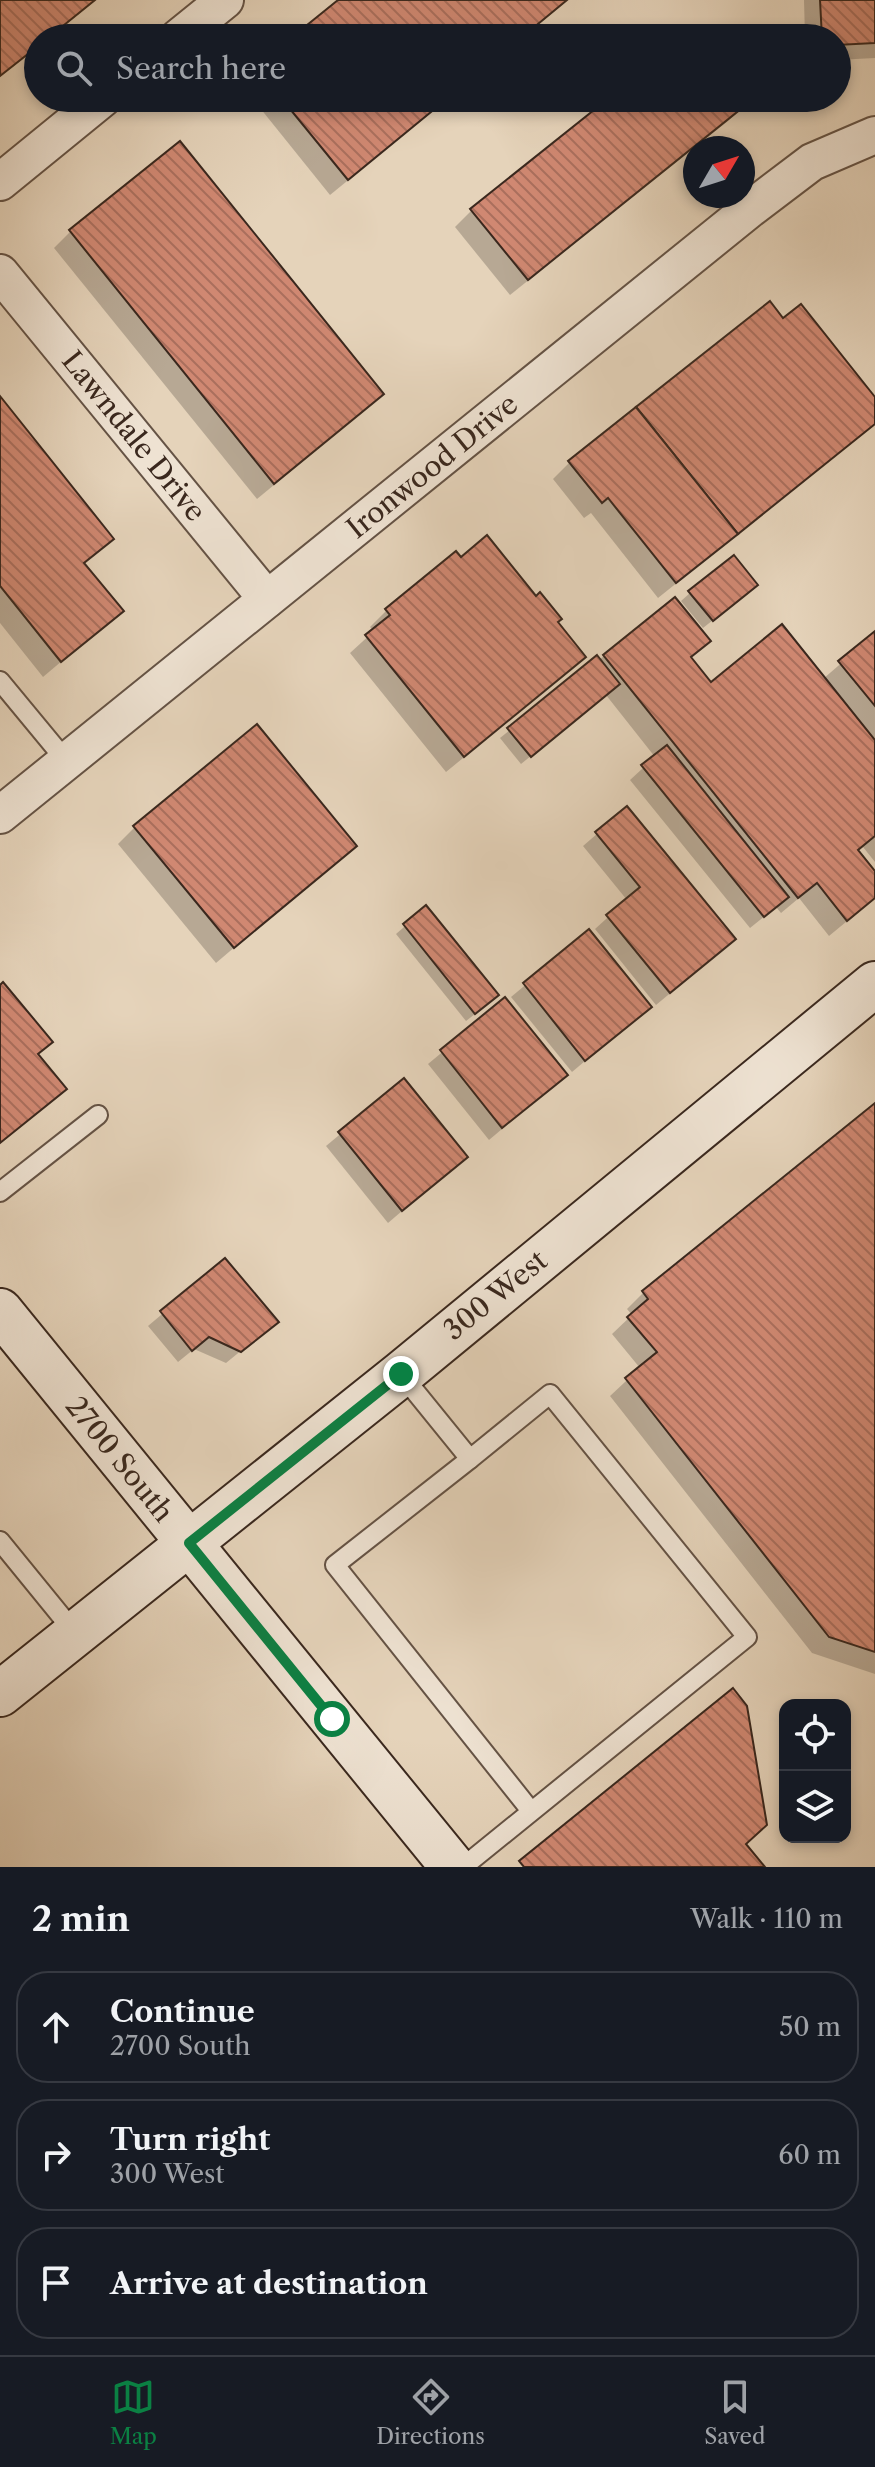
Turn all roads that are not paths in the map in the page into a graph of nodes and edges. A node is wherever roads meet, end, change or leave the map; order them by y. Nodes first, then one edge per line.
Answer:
1 (225, 0) edge
2 (195, 24) edge
3 (86, 112) edge
4 (875, 135) edge
5 (0, 182) edge
6 (0, 273) edge
7 (267, 599) junction
8 (0, 681) edge
9 (67, 762) junction
10 (0, 815) edge
11 (875, 984) edge
12 (98, 1115) dead end
13 (0, 1192) edge
14 (6, 1329) edge
15 (401, 1374) junction
16 (470, 1459) junction
17 (0, 1541) edge
18 (189, 1543) junction
19 (75, 1633) junction
20 (0, 1694) edge
21 (531, 1811) junction
22 (453, 1867) edge
23 (463, 1867) edge

1 - 2 street
3 - 5 street
4 - 7 street, Ironwood Drive
6 - 7 street, Lawndale Drive
7 - 9 street, Ironwood Drive
8 - 9 lane
9 - 10 street, Ironwood Drive
11 - 15 main road, 300 West
12 - 13 lane
14 - 18 main road, 2700 South
15 - 16 lane
15 - 18 main road, 300 West
16 - 21 lane
16 - 21 lane
17 - 19 lane
18 - 19 main road, 300 West
18 - 22 main road, 2700 South
19 - 20 main road, 300 West
21 - 23 lane

